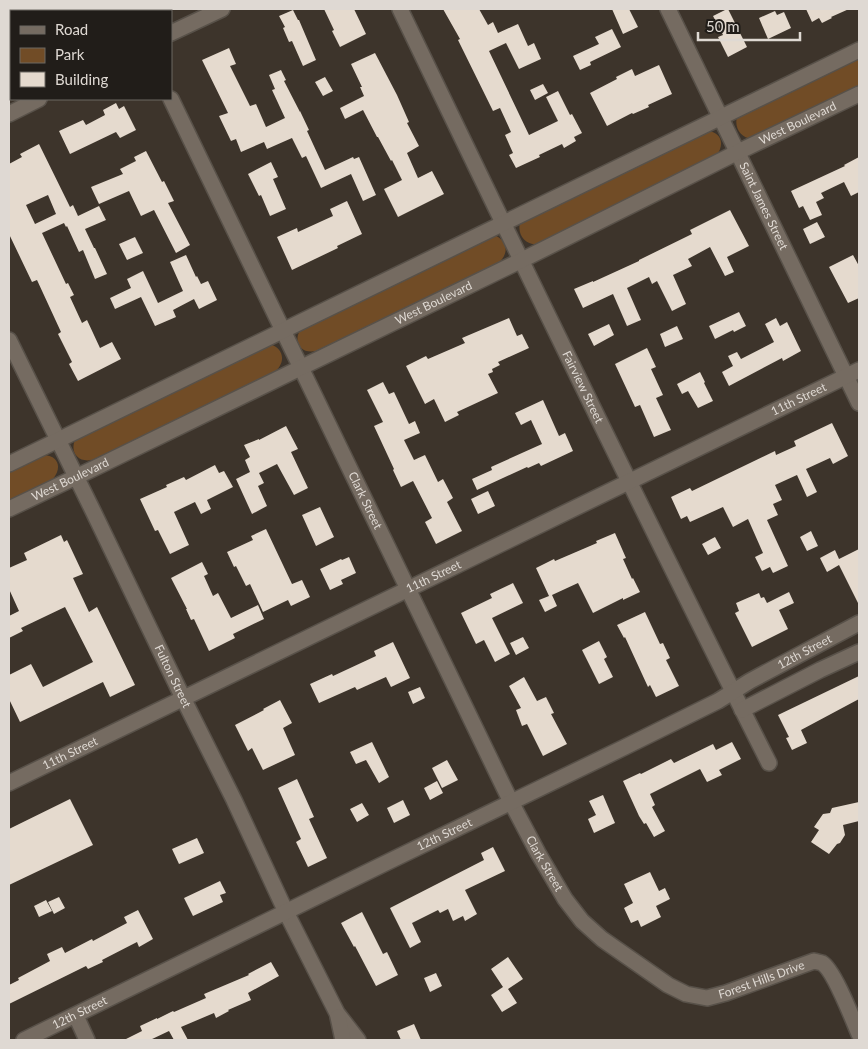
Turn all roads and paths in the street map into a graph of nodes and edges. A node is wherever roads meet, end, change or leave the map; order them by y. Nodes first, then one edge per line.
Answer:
1 (222, 9) edge
2 (400, 9) edge
3 (668, 9) edge
4 (172, 34) edge
5 (859, 50) edge
6 (859, 94) edge
7 (37, 100) edge
8 (171, 100) edge
9 (9, 114) edge
10 (721, 116) junction
11 (738, 152) junction
12 (503, 224) junction
13 (522, 260) junction
14 (283, 331) junction
15 (9, 340) edge
16 (300, 367) junction
17 (853, 373) edge
18 (859, 403) edge
19 (58, 440) junction
20 (9, 464) edge
21 (76, 477) junction
22 (630, 482) junction
23 (9, 509) edge
24 (408, 590) junction
25 (859, 623) edge
26 (859, 652) edge
27 (733, 691) junction
28 (183, 698) junction
29 (742, 710) junction
30 (769, 763) dead end
31 (9, 783) edge
32 (511, 802) junction
33 (565, 899) joint
34 (286, 912) junction
35 (337, 1013) junction
36 (76, 1016) junction
37 (859, 1034) edge
38 (24, 1040) edge
39 (87, 1040) edge
40 (343, 1040) edge
41 (358, 1040) edge

1 - 4 street
2 - 12 street, Fairview Street
3 - 10 street, Saint James Street
5 - 10 street
6 - 11 street, West Boulevard
7 - 9 street
8 - 14 street, Clark Street
10 - 11 street, Saint James Street
10 - 12 street
11 - 13 street, West Boulevard
11 - 17 street, Saint James Street
12 - 13 street, Fairview Street
12 - 14 street
13 - 16 street, West Boulevard
13 - 22 street, Fairview Street
14 - 16 street, Clark Street
14 - 19 street
15 - 19 street, Fulton Street
16 - 21 street, West Boulevard
16 - 24 street, Clark Street
17 - 18 street, Saint James Street
17 - 22 street, 11th Street
19 - 20 street
19 - 21 street, Fulton Street
21 - 23 street, West Boulevard
21 - 28 street, Fulton Street
22 - 24 street, 11th Street
22 - 27 street, Fairview Street
24 - 28 street, 11th Street
24 - 32 street, Clark Street
25 - 27 street, 12th Street
26 - 29 street, 12th Street
27 - 29 street, Fairview Street
27 - 32 street, 12th Street
28 - 31 street, 11th Street
28 - 34 street, Fulton Street
29 - 30 street, Fairview Street
32 - 33 street, Clark Street
32 - 34 street, 12th Street
33 - 37 street, Forest Hills Drive
34 - 35 street, Fulton Street
34 - 36 street, 12th Street
35 - 40 street, Fulton Street
35 - 41 street, Fulton Street
36 - 38 street, 12th Street
36 - 39 street

